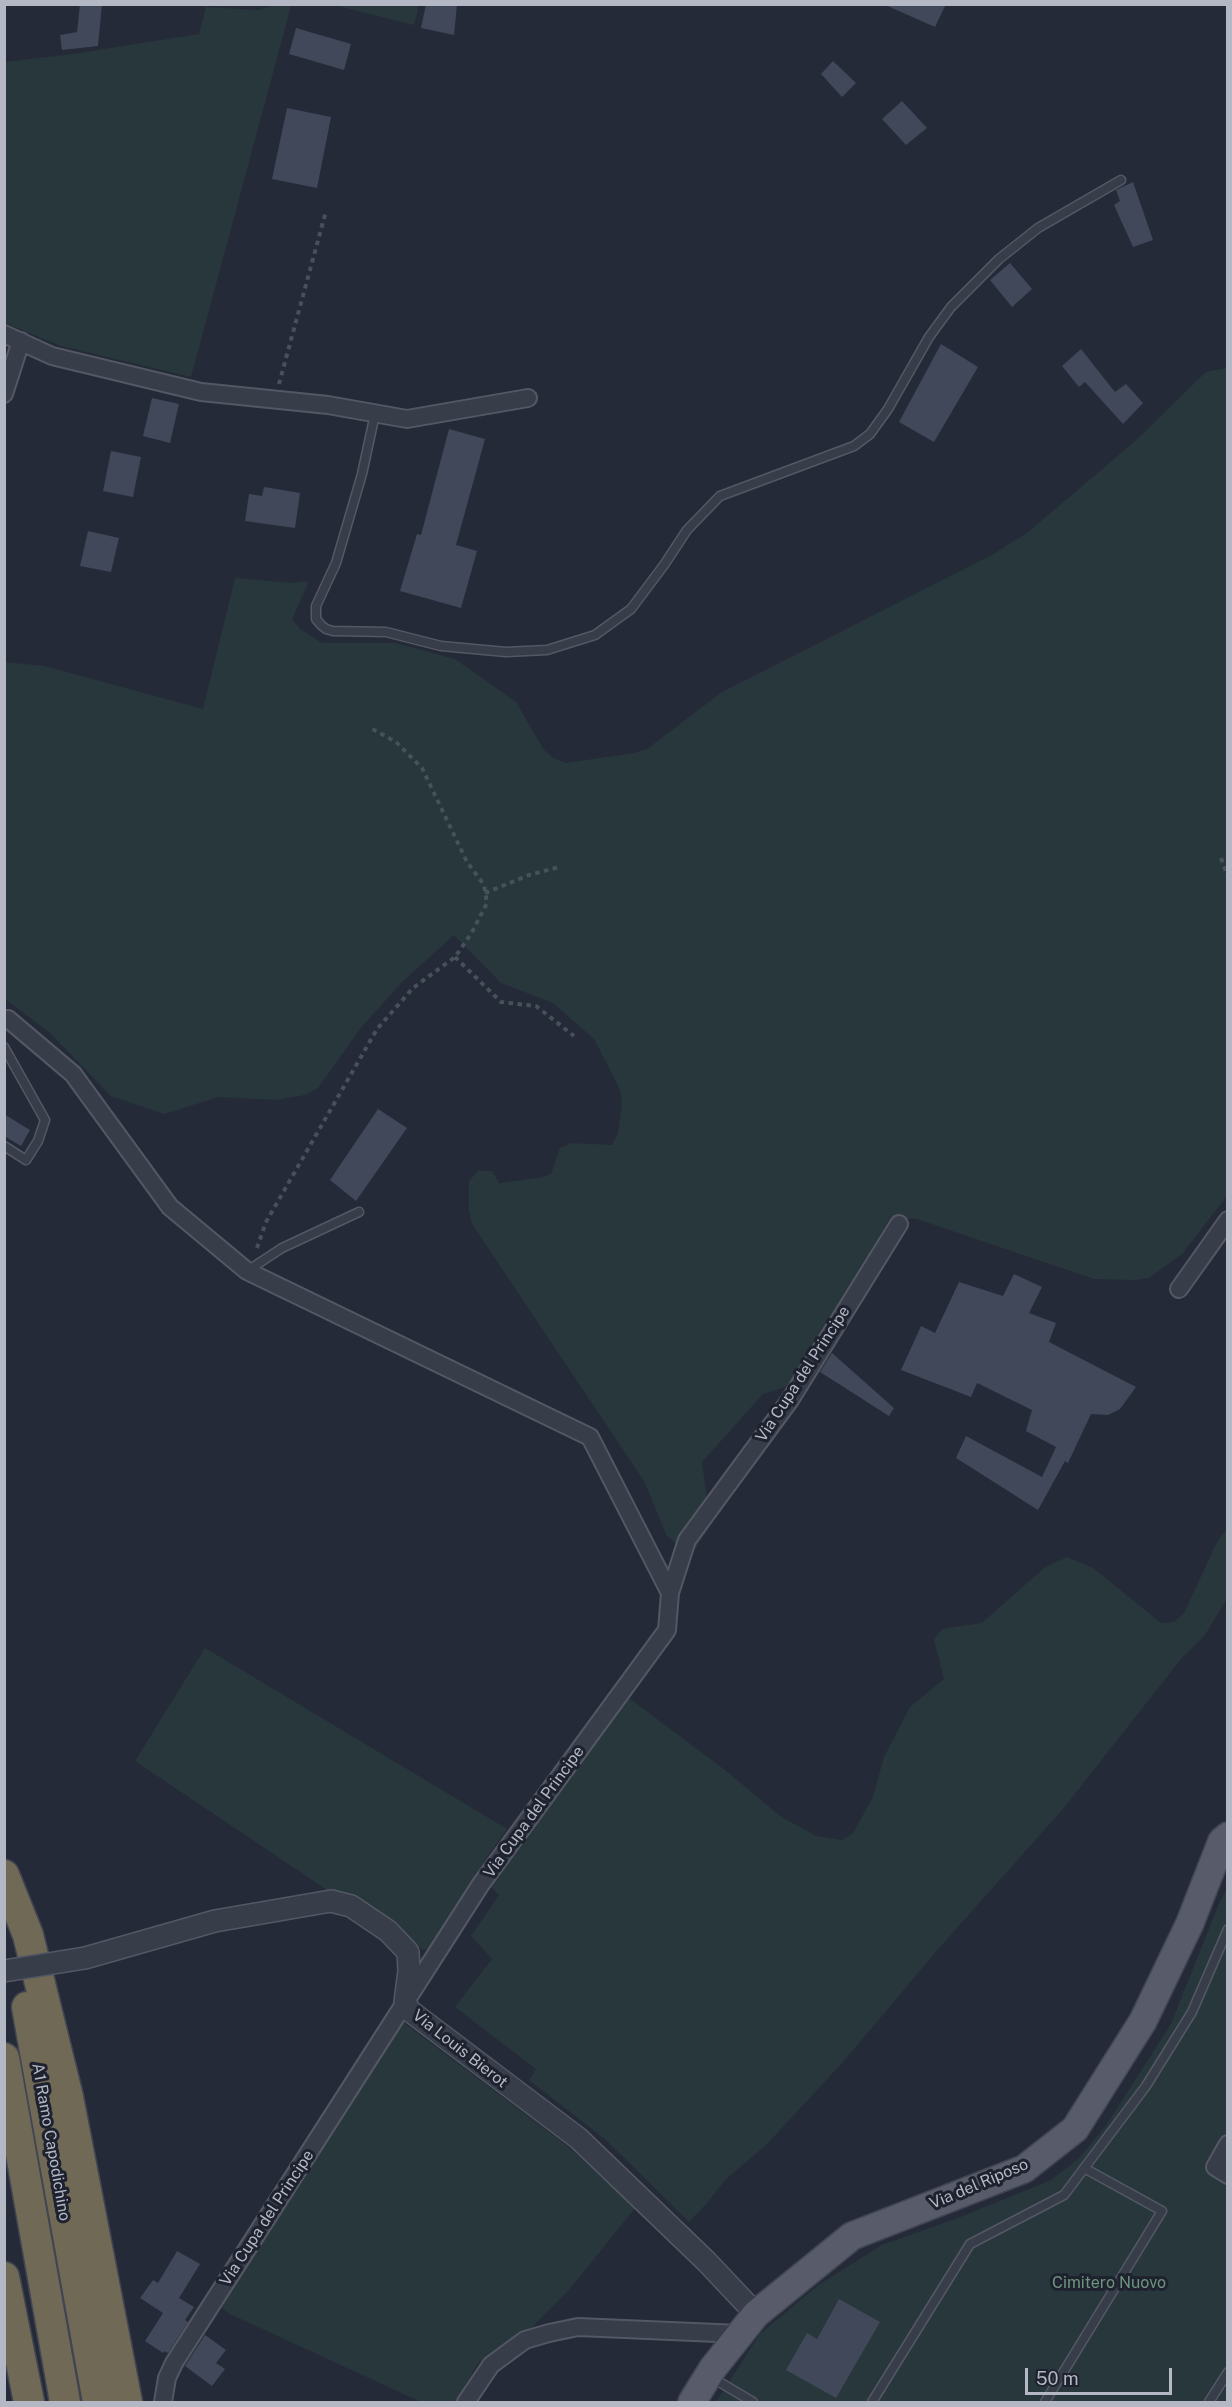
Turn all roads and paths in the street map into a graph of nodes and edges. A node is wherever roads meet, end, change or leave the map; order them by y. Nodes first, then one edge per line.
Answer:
1 (1121, 180) dead end
2 (327, 211) dead end
3 (4, 334) edge
4 (21, 341) junction
5 (4, 394) edge
6 (528, 398) dead end
7 (273, 399) junction
8 (375, 414) junction
9 (369, 727) dead end
10 (1221, 858) dead end
11 (559, 867) dead end
12 (1227, 877) edge
13 (485, 893) junction
14 (455, 957) junction
15 (6, 1019) edge
16 (574, 1036) dead end
17 (4, 1047) edge
18 (4, 1146) edge
19 (359, 1212) dead end
20 (1227, 1220) edge
21 (899, 1224) dead end
22 (247, 1271) junction
23 (1179, 1288) dead end
24 (670, 1593) junction
25 (1222, 1851) edge
26 (4, 1875) edge
27 (4, 1881) edge
28 (1227, 1929) edge
29 (4, 1971) edge
30 (405, 2002) junction
31 (4, 2058) edge
32 (1227, 2144) edge
33 (1084, 2168) junction
34 (1227, 2175) edge
35 (4, 2277) edge
36 (748, 2324) junction
37 (1227, 2372) edge
38 (708, 2376) junction
39 (29, 2403) edge
40 (65, 2403) edge
41 (98, 2403) edge
42 (127, 2403) edge
43 (163, 2403) edge
44 (466, 2403) edge
45 (692, 2403) edge
46 (753, 2403) edge
47 (872, 2403) edge
48 (1045, 2403) edge
49 (1209, 2403) edge

1 - 8 lane
2 - 7 path
3 - 4 street
4 - 5 street
4 - 7 street
6 - 8 street
7 - 8 street
9 - 13 path
10 - 12 path
11 - 13 path
13 - 14 path
14 - 16 path
14 - 22 path
15 - 22 street
17 - 18 lane
19 - 22 lane
20 - 23 street
21 - 24 street, Via Cupa del Principe
22 - 24 street
24 - 30 street, Via Cupa del Principe
25 - 36 main road, Via del Riposo
26 - 42 highway
27 - 41 highway, A1 Ramo Capodichino
28 - 33 lane
29 - 30 street, Via Louis Bierot, bridge
30 - 36 street, Via Louis Bierot
30 - 43 street, Via Cupa del Principe
31 - 40 highway, A1 Ramo Capodichino
32 - 34 street
33 - 47 lane
33 - 48 lane
35 - 39 highway
36 - 38 main road, Via del Riposo
36 - 44 street
37 - 49 lane
38 - 45 main road, Via del Riposo
38 - 46 lane

